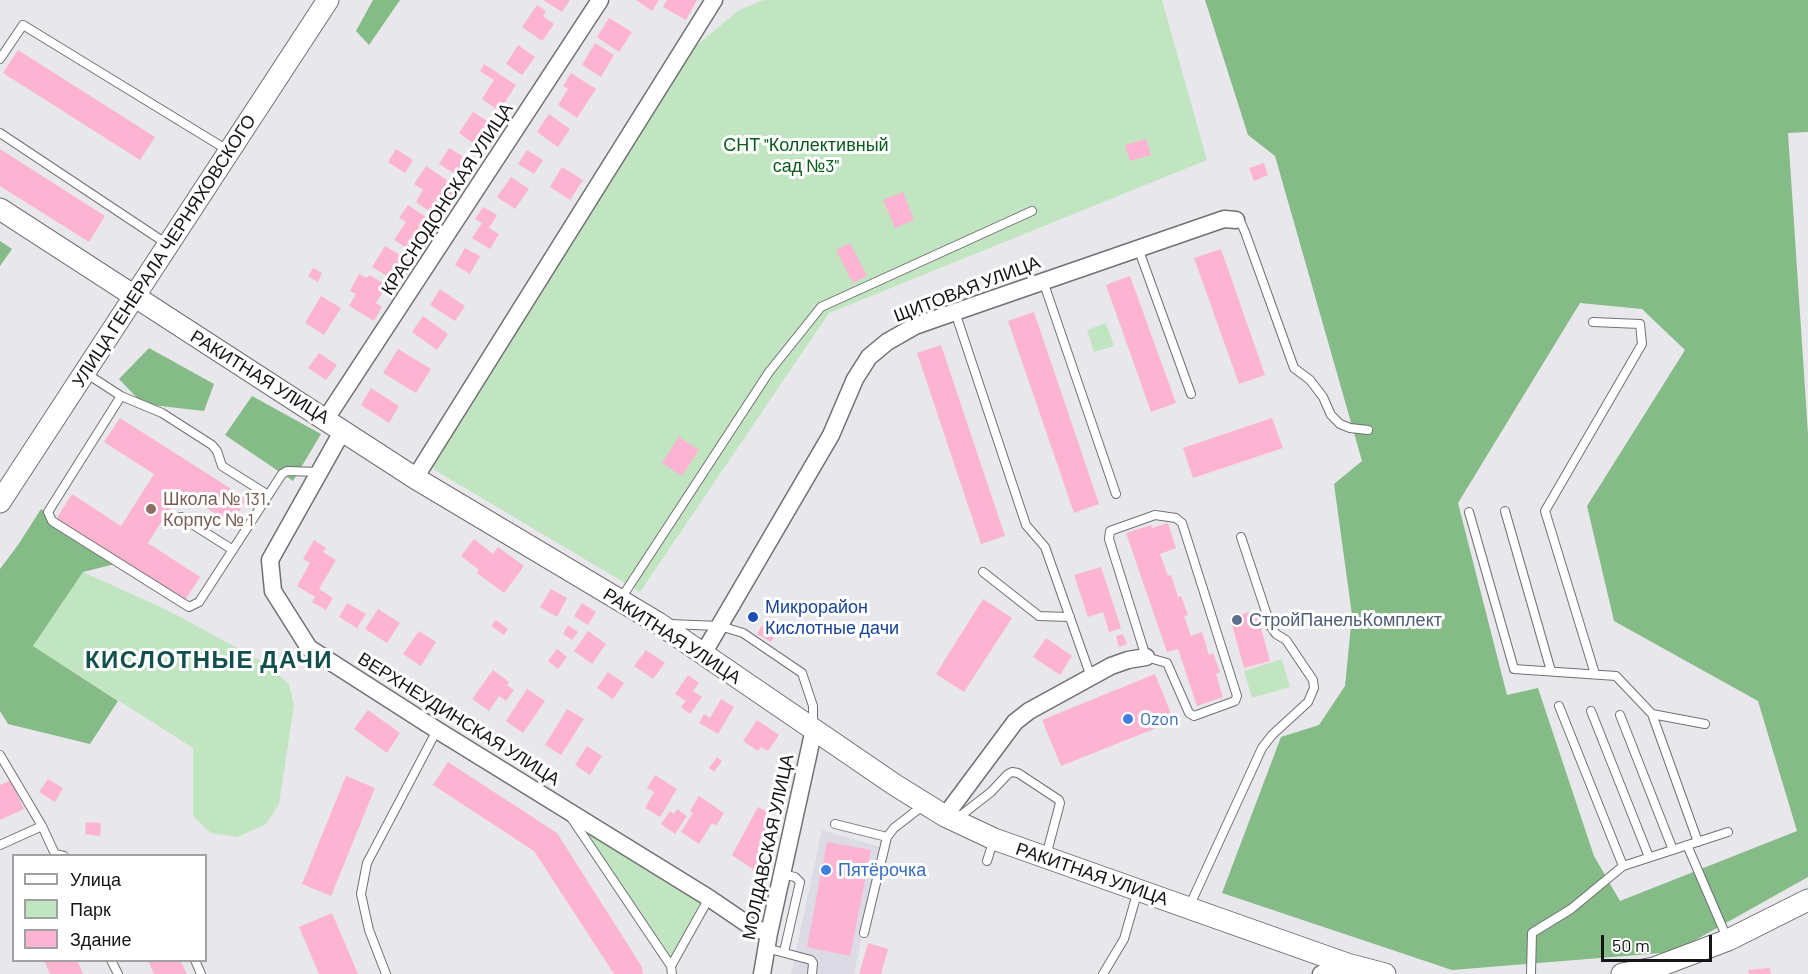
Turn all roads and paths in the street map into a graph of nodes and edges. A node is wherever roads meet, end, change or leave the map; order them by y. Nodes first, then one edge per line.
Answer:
1 (328, 0) edge
2 (600, 0) edge
3 (714, 0) edge
4 (0, 59) edge
5 (0, 133) edge
6 (230, 151) junction
7 (0, 209) edge
8 (1032, 211) dead end
9 (1236, 220) joint
10 (169, 245) junction
11 (1138, 248) junction
12 (1043, 281) junction
13 (134, 296) junction
14 (955, 312) junction
15 (1593, 322) dead end
16 (84, 372) junction
17 (1191, 394) dead end
18 (122, 396) junction
19 (335, 425) junction
20 (1368, 430) dead end
21 (319, 472) junction
22 (415, 478) junction
23 (1116, 494) dead end
24 (268, 495) junction
25 (0, 501) edge
26 (1505, 511) dead end
27 (1469, 512) dead end
28 (181, 517) dead end
29 (1242, 537) dead end
30 (233, 550) junction
31 (983, 572) dead end
32 (619, 602) junction
33 (1070, 617) junction
34 (658, 623) junction
35 (720, 626) junction
36 (703, 654) junction
37 (1146, 657) junction
38 (1551, 671) junction
39 (1595, 674) junction
40 (1091, 677) junction
41 (1559, 706) dead end
42 (1591, 711) dead end
43 (1652, 714) junction
44 (1620, 715) dead end
45 (1705, 724) dead end
46 (814, 729) junction
47 (437, 730) junction
48 (0, 755) edge
49 (926, 804) junction
50 (566, 810) junction
51 (950, 818) junction
52 (835, 825) dead end
53 (42, 826) junction
54 (1728, 832) dead end
55 (887, 837) junction
56 (994, 839) junction
57 (1698, 842) junction
58 (0, 845) edge
59 (1686, 845) junction
60 (1673, 850) junction
61 (57, 854) edge
62 (1046, 857) junction
63 (1649, 858) junction
64 (987, 861) dead end
65 (1623, 866) junction
66 (782, 874) junction
67 (1138, 890) junction
68 (709, 898) junction
69 (1808, 900) edge
70 (1189, 908) junction
71 (864, 933) dead end
72 (768, 940) junction
73 (1728, 940) junction
74 (784, 952) junction
75 (1347, 964) junction
76 (1668, 969) edge
77 (672, 970) edge
78 (386, 974) edge
79 (762, 974) edge
80 (812, 974) edge
81 (1103, 974) edge
82 (1321, 974) edge
83 (1385, 974) edge
84 (1531, 974) edge
85 (1623, 974) edge

1 - 6 street, УЛИЦА ГЕНЕРАЛА ЧЕРНЯХОВСКОГО
2 - 19 street, КРАСНОДОНСКАЯ УЛИЦА
3 - 22 street
4 - 6 lane
5 - 10 lane
6 - 10 street, УЛИЦА ГЕНЕРАЛА ЧЕРНЯХОВСКОГО
7 - 13 street, РАКИТНАЯ УЛИЦА
8 - 32 lane
9 - 11 street, ЩИТОВАЯ УЛИЦА
9 - 20 lane
10 - 13 street, УЛИЦА ГЕНЕРАЛА ЧЕРНЯХОВСКОГО
11 - 12 street, ЩИТОВАЯ УЛИЦА
11 - 17 lane
12 - 14 street, ЩИТОВАЯ УЛИЦА
12 - 23 lane
13 - 16 street, УЛИЦА ГЕНЕРАЛА ЧЕРНЯХОВСКОГО
13 - 19 street, РАКИТНАЯ УЛИЦА
14 - 33 lane
14 - 35 street, ЩИТОВАЯ УЛИЦА
15 - 39 lane
16 - 18 lane
16 - 25 street, УЛИЦА ГЕНЕРАЛА ЧЕРНЯХОВСКОГО
18 - 24 lane
18 - 30 lane
19 - 21 street, ВЕРХНЕУДИНСКАЯ УЛИЦА
19 - 22 street, РАКИТНАЯ УЛИЦА
21 - 24 lane
21 - 47 street, ВЕРХНЕУДИНСКАЯ УЛИЦА
22 - 32 street, РАКИТНАЯ УЛИЦА
24 - 30 lane
26 - 38 lane
27 - 38 lane
28 - 30 lane
29 - 70 lane
31 - 33 lane
32 - 34 street, РАКИТНАЯ УЛИЦА
33 - 40 lane
34 - 35 lane
34 - 36 street, РАКИТНАЯ УЛИЦА
35 - 36 street, ЩИТОВАЯ УЛИЦА
35 - 46 lane
36 - 46 street, РАКИТНАЯ УЛИЦА
37 - 37 lane
37 - 40 street
38 - 39 lane
39 - 43 lane
40 - 51 street
41 - 65 lane
42 - 63 lane
43 - 45 lane
43 - 57 lane
44 - 60 lane
46 - 49 street, РАКИТНАЯ УЛИЦА
46 - 66 street, МОЛДАВСКАЯ УЛИЦА
47 - 50 street, ВЕРХНЕУДИНСКАЯ УЛИЦА
47 - 78 lane
48 - 53 lane
49 - 51 street, РАКИТНАЯ УЛИЦА
49 - 55 lane
50 - 68 street, ВЕРХНЕУДИНСКАЯ УЛИЦА
50 - 77 lane
51 - 56 street, РАКИТНАЯ УЛИЦА
51 - 62 lane
52 - 55 lane
53 - 58 lane
53 - 61 lane
54 - 57 lane
55 - 71 lane
56 - 62 street, РАКИТНАЯ УЛИЦА
56 - 64 lane
57 - 59 lane
59 - 60 lane
59 - 73 lane
60 - 63 lane
62 - 67 street, РАКИТНАЯ УЛИЦА
63 - 65 lane
65 - 84 lane
66 - 72 street, МОЛДАВСКАЯ УЛИЦА
66 - 74 lane
67 - 70 street, РАКИТНАЯ УЛИЦА
67 - 81 lane
68 - 72 street, ВЕРХНЕУДИНСКАЯ УЛИЦА
68 - 77 lane
69 - 73 street
70 - 75 street, РАКИТНАЯ УЛИЦА
72 - 74 lane
72 - 79 street, МОЛДАВСКАЯ УЛИЦА
73 - 76 street
74 - 80 lane
75 - 82 street
75 - 83 street, РАКИТНАЯ УЛИЦА
76 - 85 street

